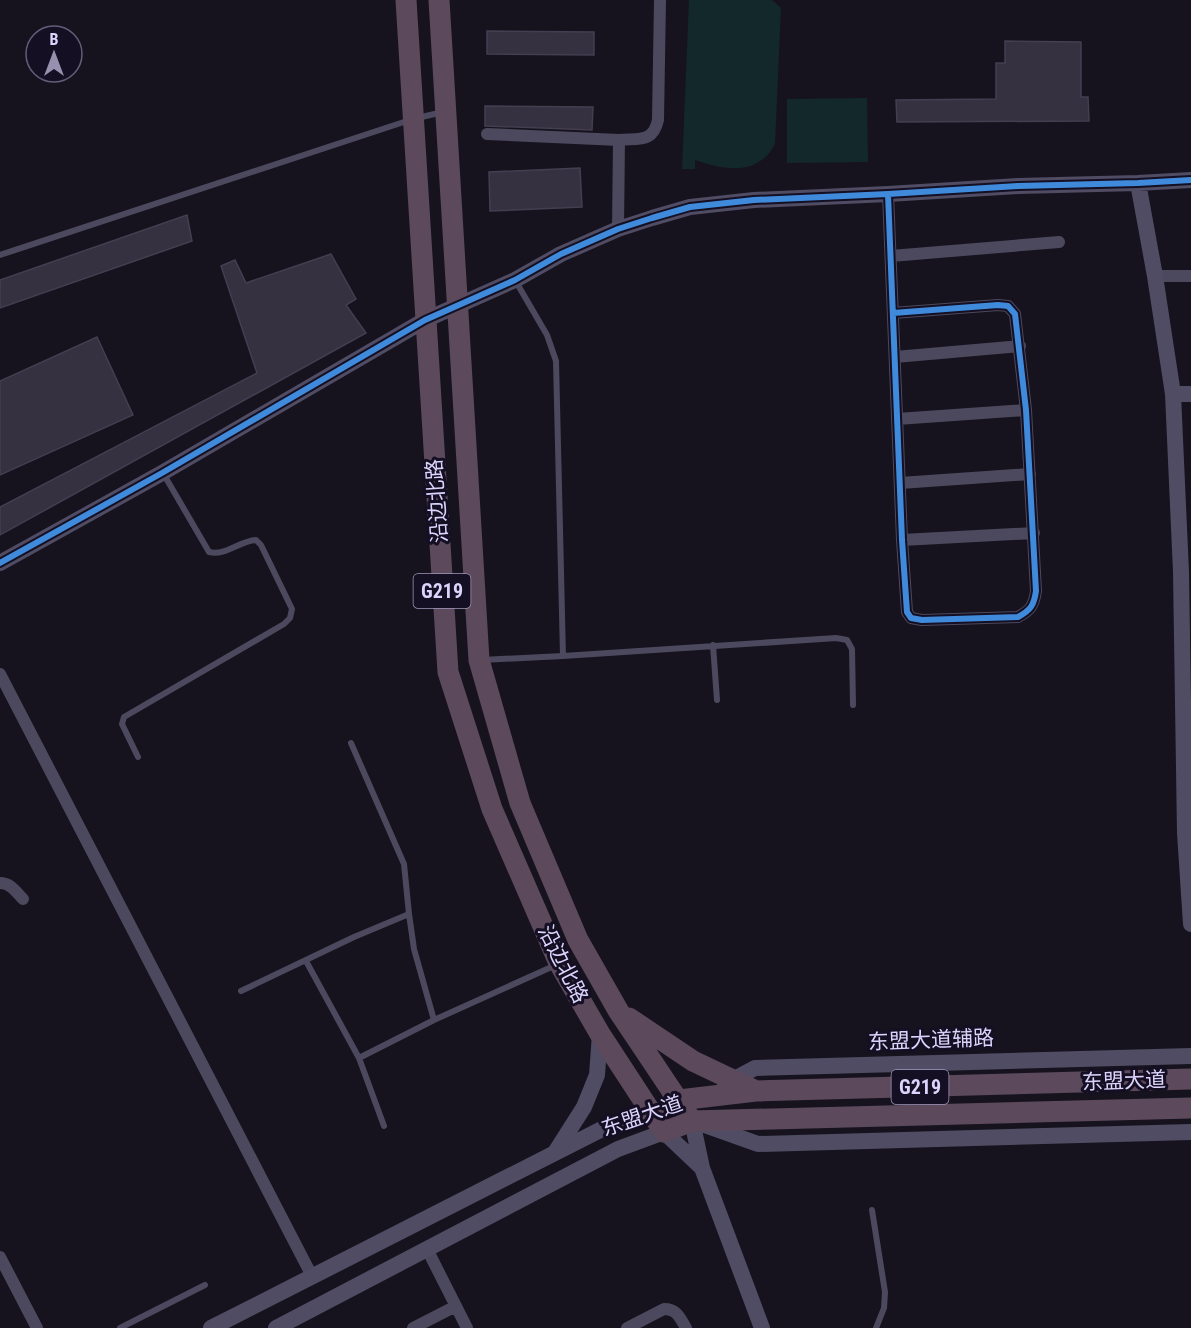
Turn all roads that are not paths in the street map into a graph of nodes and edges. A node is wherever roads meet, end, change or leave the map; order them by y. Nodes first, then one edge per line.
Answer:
1 (406, 0) edge
2 (439, 0) edge
3 (660, 0) edge
4 (446, 112) junction
5 (413, 119) junction
6 (487, 134) dead end
7 (619, 140) junction
8 (1191, 180) edge
9 (1138, 183) junction
10 (888, 194) junction
11 (618, 229) junction
12 (1059, 242) dead end
13 (0, 255) edge
14 (891, 256) junction
15 (1155, 276) junction
16 (1191, 276) edge
17 (515, 280) junction
18 (458, 305) junction
19 (894, 313) junction
20 (425, 320) junction
21 (1020, 346) junction
22 (895, 357) junction
23 (1173, 394) junction
24 (1191, 394) edge
25 (1026, 410) junction
26 (897, 419) junction
27 (162, 473) junction
28 (1030, 474) junction
29 (900, 483) junction
30 (1034, 533) junction
31 (902, 540) junction
32 (0, 563) edge
33 (713, 645) junction
34 (563, 656) junction
35 (479, 660) junction
36 (0, 674) edge
37 (717, 700) dead end
38 (853, 705) dead end
39 (351, 743) dead end
40 (138, 757) dead end
41 (0, 883) edge
42 (23, 899) dead end
43 (409, 914) junction
44 (1191, 924) edge
45 (306, 961) junction
46 (559, 963) junction
47 (240, 991) dead end
48 (619, 1012) junction
49 (434, 1020) junction
50 (600, 1034) junction
51 (1191, 1056) edge
52 (359, 1058) junction
53 (1191, 1079) edge
54 (734, 1080) junction
55 (756, 1091) junction
56 (679, 1100) junction
57 (1191, 1108) edge
58 (651, 1110) junction
59 (692, 1121) junction
60 (384, 1126) dead end
61 (664, 1132) junction
62 (1191, 1132) edge
63 (554, 1153) junction
64 (702, 1168) junction
65 (872, 1210) dead end
66 (427, 1249) junction
67 (0, 1257) edge
68 (312, 1276) junction
69 (6, 1282) edge
70 (205, 1285) dead end
71 (456, 1306) junction
72 (758, 1327) edge
73 (37, 1328) edge
74 (120, 1328) edge
75 (211, 1328) edge
76 (276, 1328) edge
77 (413, 1328) edge
78 (467, 1328) edge
79 (627, 1328) edge
80 (686, 1328) edge
81 (876, 1328) edge

1 - 5 highway, 沿边北路 / G219
2 - 4 highway, 沿边北路 / G219
3 - 7 street
4 - 5 lane
4 - 18 highway, 沿边北路 / G219
5 - 13 lane
5 - 20 highway, 沿边北路 / G219
6 - 7 street
7 - 11 street
8 - 9 street
9 - 10 street
9 - 15 street
10 - 11 street
10 - 14 street
11 - 17 street
12 - 14 street
14 - 19 street
15 - 16 street
15 - 23 street
17 - 18 street
17 - 34 lane
18 - 20 street
18 - 35 highway, 沿边北路 / G219
19 - 21 street
19 - 22 street
20 - 27 street
20 - 46 highway, 沿边北路 / G219
21 - 22 street
21 - 25 street
22 - 26 street
23 - 24 street
23 - 44 street
25 - 26 street
25 - 28 street
26 - 29 street
27 - 32 street
27 - 40 lane
28 - 29 street
28 - 30 street
29 - 31 street
30 - 31 street
30 - 31 street
33 - 34 lane
33 - 37 lane
33 - 38 lane
34 - 35 lane
35 - 48 highway, 沿边北路 / G219
36 - 68 street
39 - 43 lane
41 - 42 street
43 - 45 lane
43 - 49 lane
45 - 47 lane
45 - 52 lane
46 - 49 lane
46 - 50 highway, 沿边北路 / G219
48 - 54 highway
48 - 56 highway, 沿边北路 / G219
49 - 52 lane
50 - 58 highway, 沿边北路 / G219
50 - 63 street
51 - 54 street, 东盟大道辅路
52 - 60 lane
53 - 55 highway, 东盟大道 / G219
54 - 55 highway
54 - 56 street, 东盟大道辅路
55 - 56 highway, 东盟大道 / G219
56 - 58 highway, 东盟大道 / G219
56 - 59 highway, 沿边北路 / G219
57 - 59 highway, 东盟大道 / G219
58 - 61 highway, 沿边北路 / G219
58 - 63 street, 东盟大道
59 - 61 highway, 东盟大道 / G219
59 - 62 street
59 - 64 street
61 - 64 street
61 - 66 street, 东盟大道
63 - 68 street, 东盟大道
64 - 72 street
65 - 81 lane
66 - 71 street
66 - 76 street, 东盟大道
67 - 69 street
68 - 75 street, 东盟大道
69 - 73 street
70 - 74 lane
71 - 77 street
71 - 78 street
79 - 80 street

